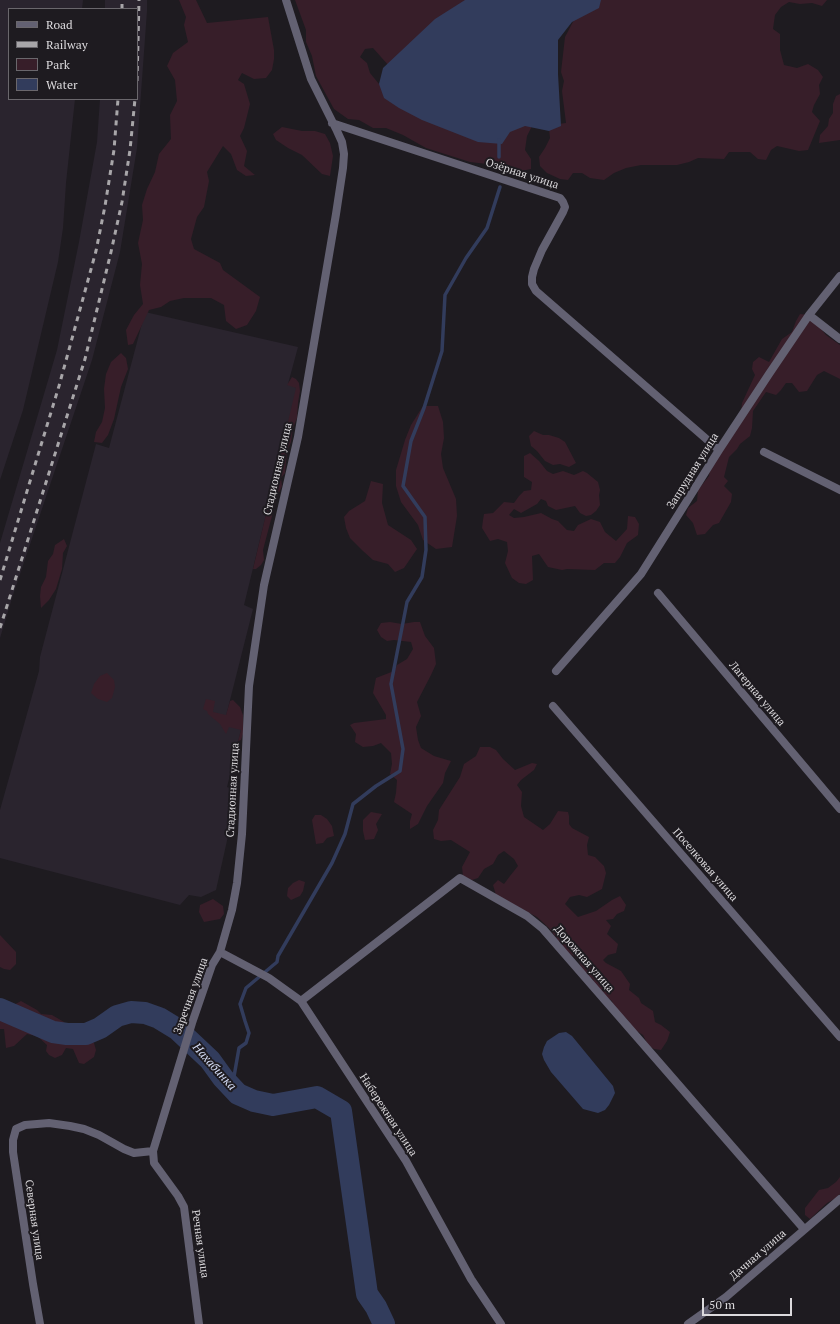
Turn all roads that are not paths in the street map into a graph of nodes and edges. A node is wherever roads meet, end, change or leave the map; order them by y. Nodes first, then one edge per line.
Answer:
1 (286, 0) edge
2 (332, 123) junction
3 (840, 276) edge
4 (809, 315) junction
5 (840, 339) edge
6 (719, 450) junction
7 (764, 452) dead end
8 (840, 490) edge
9 (658, 593) dead end
10 (556, 671) dead end
11 (553, 706) dead end
12 (840, 809) edge
13 (220, 952) junction
14 (301, 1002) junction
15 (840, 1037) edge
16 (153, 1152) junction
17 (840, 1199) edge
18 (804, 1230) junction
19 (40, 1324) edge
20 (199, 1324) edge
21 (501, 1324) edge
22 (688, 1324) edge

1 - 2 street, Стадионная улица
2 - 6 street, Озёрная улица
2 - 13 street, Стадионная улица
3 - 4 street, Запрудная улица
4 - 5 street
4 - 6 street, Запрудная улица
6 - 10 street, Запрудная улица
7 - 8 street
9 - 12 street, Лагерная улица
11 - 15 street, Поселковая улица
13 - 14 street, Набережная улица
13 - 16 street, Заречная улица
14 - 18 street, Дорожная улица
14 - 21 street, Набережная улица
16 - 19 street, Северная улица
16 - 20 street, Речная улица
17 - 18 street, Дачная улица
18 - 22 street, Дачная улица

